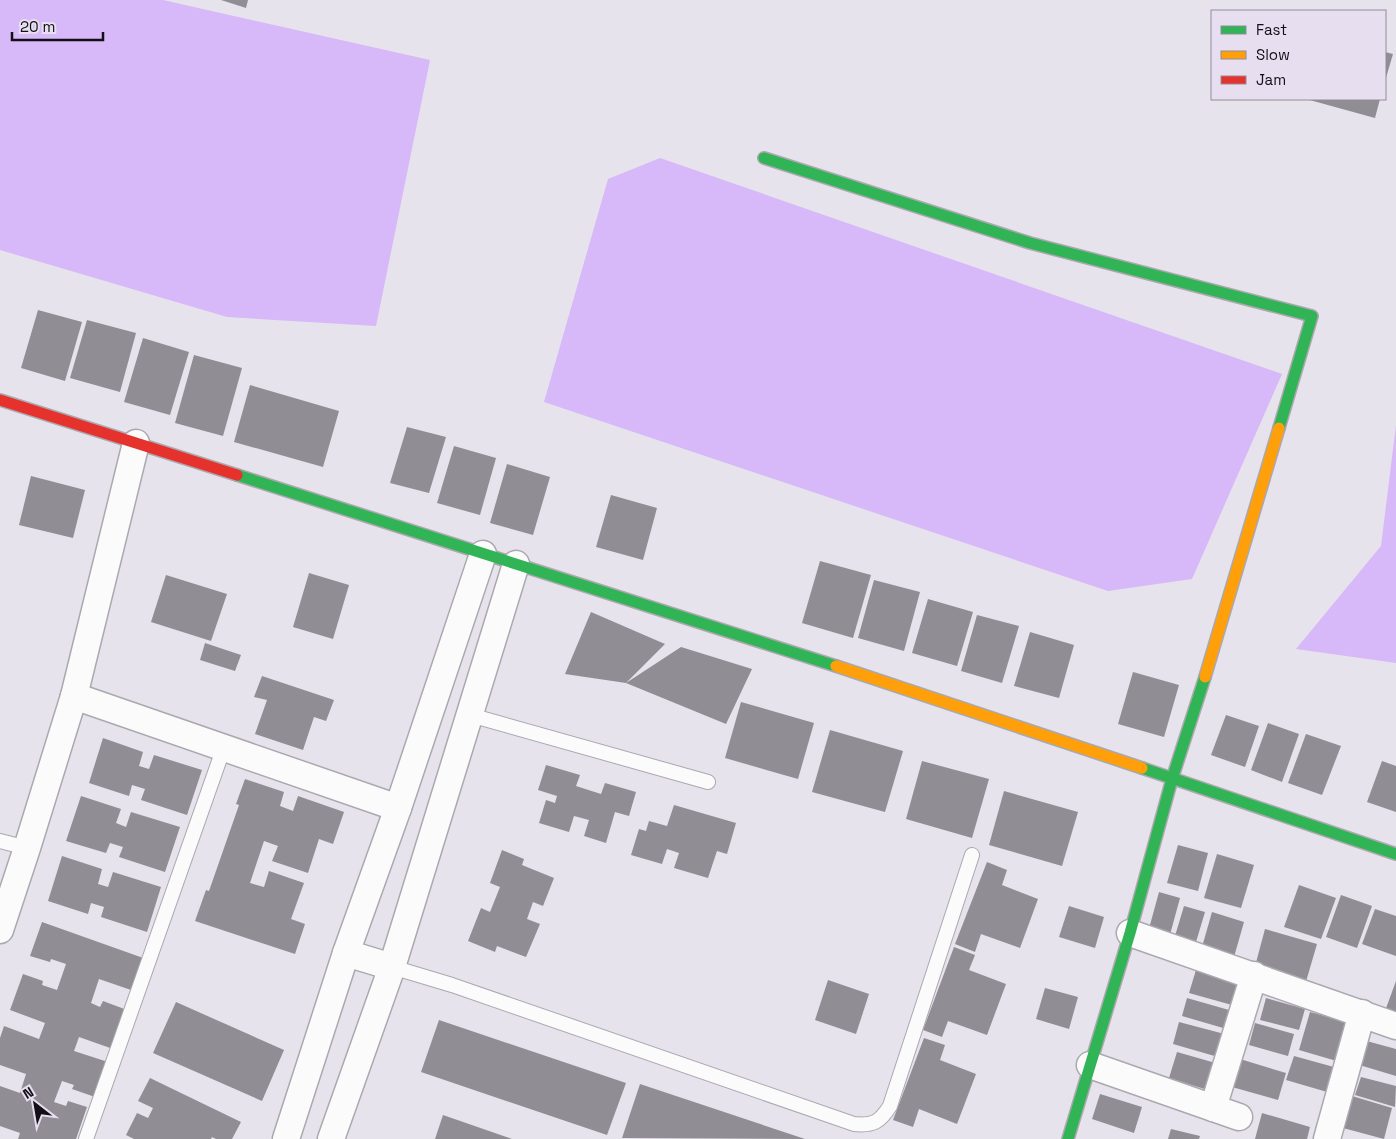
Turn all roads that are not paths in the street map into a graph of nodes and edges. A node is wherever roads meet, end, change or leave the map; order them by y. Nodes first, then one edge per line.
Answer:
1 (764, 158) dead end
2 (0, 400) edge
3 (136, 442) junction
4 (483, 554) junction
5 (516, 564) junction
6 (74, 696) junction
7 (470, 714) junction
8 (224, 748) junction
9 (1172, 779) junction
10 (708, 782) dead end
11 (398, 808) junction
12 (0, 841) edge
13 (27, 848) junction
14 (1396, 854) edge
15 (972, 855) dead end
16 (0, 930) edge
17 (1130, 933) junction
18 (346, 953) junction
19 (392, 966) junction
20 (1254, 975) junction
21 (1362, 1013) junction
22 (1396, 1026) edge
23 (1090, 1065) junction
24 (1213, 1108) junction
25 (1240, 1117) dead end
26 (86, 1139) edge
27 (286, 1139) edge
28 (331, 1139) edge
29 (1068, 1139) edge
30 (1326, 1139) edge

1 - 9 street
2 - 3 street
3 - 4 street
3 - 6 street
4 - 5 street
4 - 11 street
5 - 7 street
5 - 9 street
6 - 8 street
6 - 13 street
7 - 10 lane
7 - 19 street
8 - 11 street
8 - 26 lane
9 - 14 street
9 - 17 street
11 - 18 street
12 - 13 lane
13 - 16 street
15 - 19 lane
17 - 20 street
17 - 23 street
18 - 19 street
18 - 27 street
19 - 28 street
20 - 21 street
20 - 24 street
21 - 22 street
21 - 30 street
23 - 24 street
23 - 29 street
24 - 25 street

